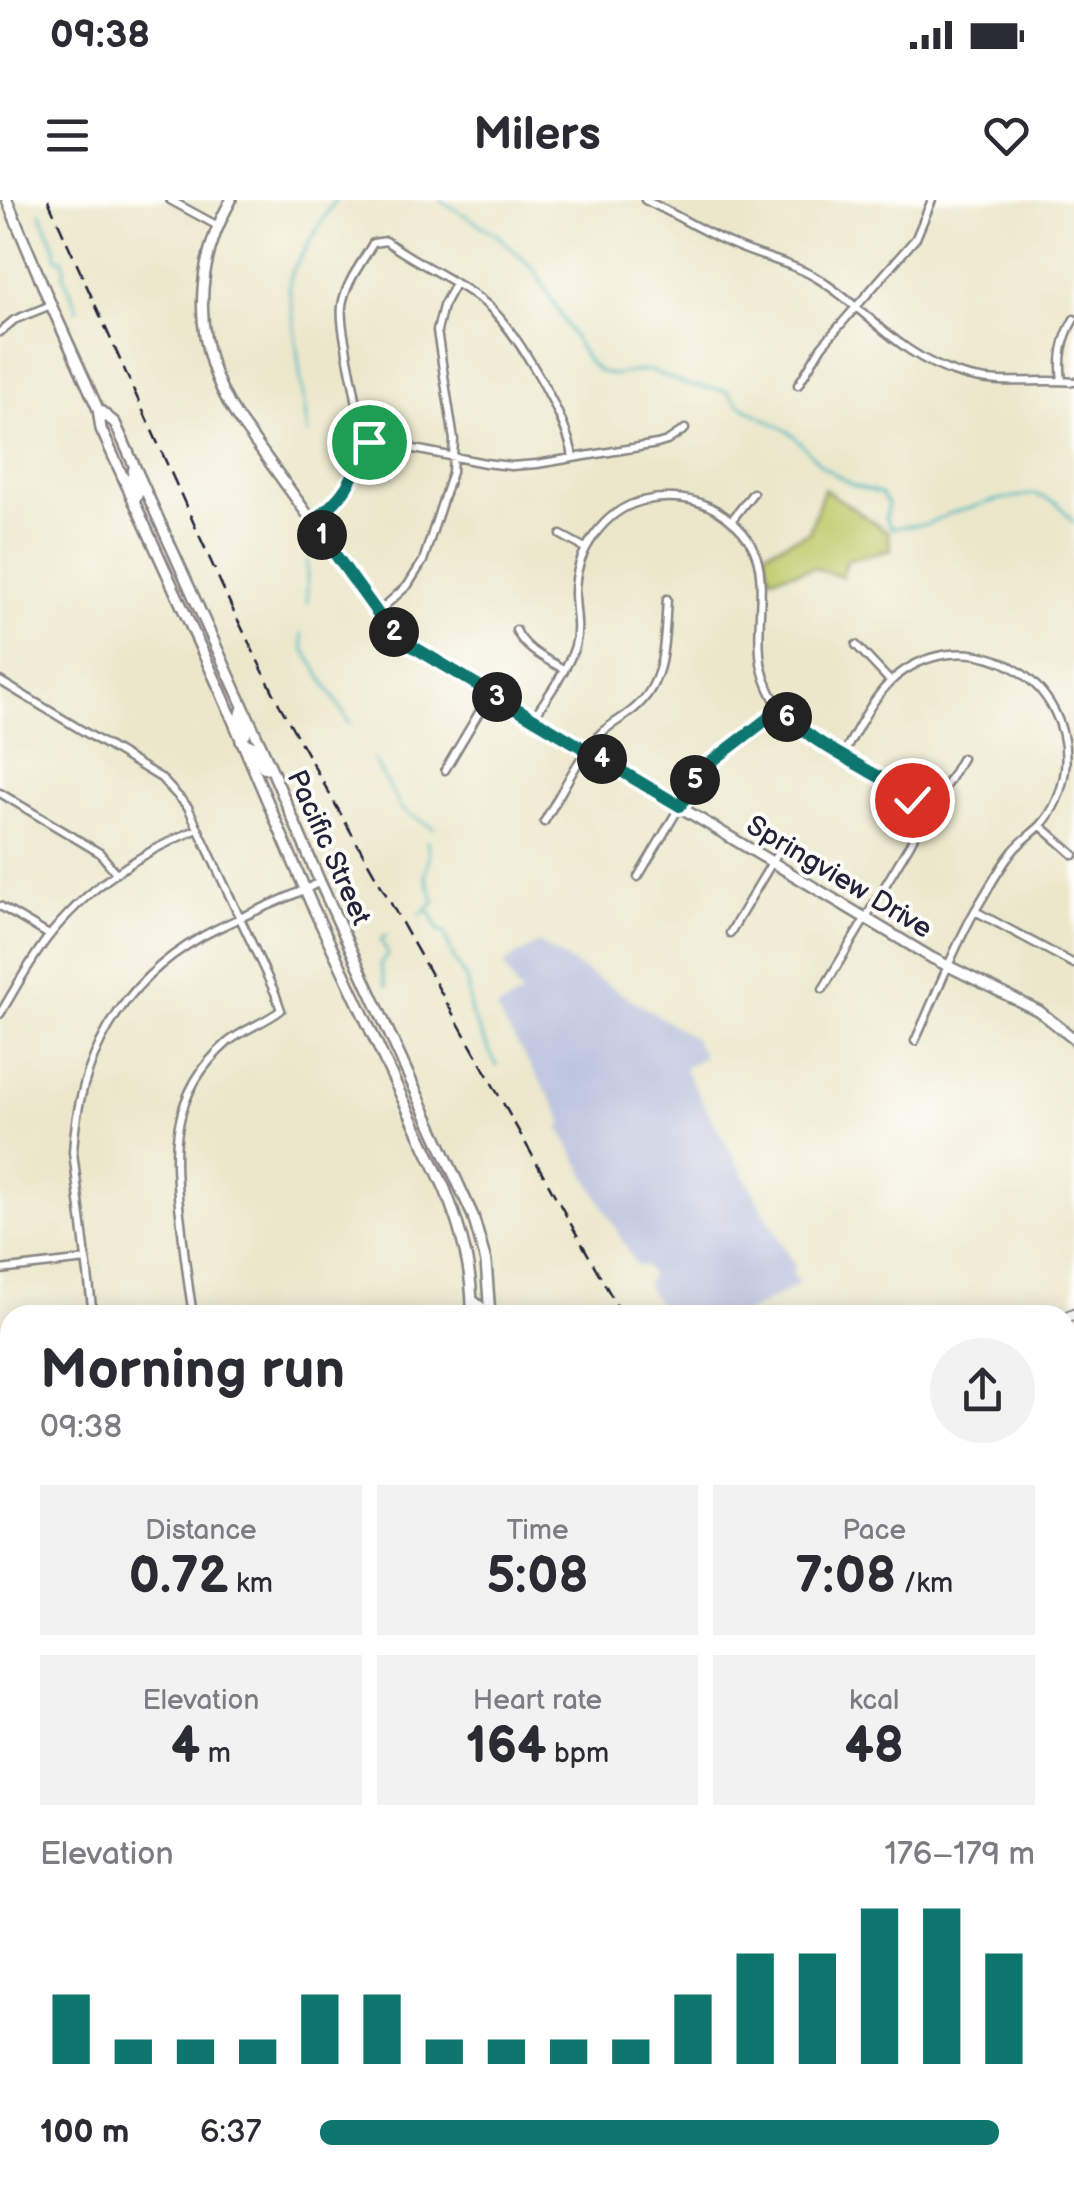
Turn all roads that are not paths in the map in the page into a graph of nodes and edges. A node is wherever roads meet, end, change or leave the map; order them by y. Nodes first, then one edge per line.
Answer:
1 (7, 200) edge
2 (170, 200) edge
3 (231, 200) edge
4 (645, 200) edge
5 (932, 200) edge
6 (218, 226) junction
7 (455, 284) junction
8 (51, 306) junction
9 (856, 308) junction
10 (1074, 319) edge
11 (0, 332) edge
12 (1062, 381) junction
13 (1074, 382) edge
14 (798, 386) dead end
15 (98, 408) junction
16 (685, 429) dead end
17 (361, 442) junction
18 (454, 457) junction
19 (573, 457) junction
20 (135, 466) junction
21 (753, 493) dead end
22 (134, 502) junction
23 (731, 521) junction
24 (312, 522) junction
25 (163, 531) junction
26 (561, 536) dead end
27 (585, 548) junction
28 (188, 584) junction
29 (667, 599) dead end
30 (377, 613) junction
31 (188, 620) junction
32 (516, 630) dead end
33 (856, 645) dead end
34 (563, 669) junction
35 (0, 680) edge
36 (890, 681) junction
37 (490, 694) junction
38 (243, 707) junction
39 (780, 709) junction
40 (534, 719) junction
41 (1074, 721) edge
42 (1062, 725) junction
43 (241, 741) junction
44 (587, 750) junction
45 (842, 756) junction
46 (962, 758) dead end
47 (272, 770) junction
48 (445, 770) dead end
49 (0, 793) edge
50 (680, 806) junction
51 (918, 811) junction
52 (544, 822) dead end
53 (1040, 826) junction
54 (198, 829) junction
55 (786, 839) dead end
56 (1074, 855) edge
57 (773, 862) junction
58 (116, 872) junction
59 (638, 877) dead end
60 (320, 882) junction
61 (305, 889) junction
62 (0, 906) edge
63 (975, 911) junction
64 (240, 918) junction
65 (866, 918) junction
66 (730, 933) dead end
67 (49, 936) junction
68 (1074, 964) edge
69 (950, 966) junction
70 (823, 989) dead end
71 (0, 1014) edge
72 (1074, 1039) edge
73 (915, 1041) dead end
74 (438, 1138) junction
75 (426, 1144) junction
76 (478, 1231) junction
77 (462, 1236) junction
78 (86, 1260) junction
79 (0, 1270) edge
80 (472, 1300) junction
81 (92, 1305) edge
82 (192, 1305) edge
83 (472, 1305) edge
84 (478, 1305) edge
85 (489, 1305) edge

1 - 8 main road, Pacific Street
2 - 6 street
3 - 6 main road, Springview Drive
4 - 9 street
5 - 9 street
6 - 24 main road, Springview Drive
7 - 17 street
7 - 18 street
7 - 19 street
8 - 11 street
8 - 15 main road, Pacific Street
9 - 12 street
9 - 14 street
10 - 12 street
12 - 13 street
15 - 20 main road, Pacific Street
15 - 22 main road, Pacific Street
16 - 19 street
17 - 18 street
17 - 24 street
18 - 19 street
18 - 30 street
20 - 22 main road
20 - 25 main road, Pacific Street
21 - 23 street
22 - 25 main road
22 - 31 main road, Pacific Street
23 - 27 street
23 - 39 street
24 - 30 main road, Springview Drive
25 - 28 main road, Pacific Street
26 - 27 street
27 - 34 street
28 - 31 main road
28 - 38 main road, Pacific Street
29 - 44 street
30 - 37 main road, Springview Drive
31 - 43 main road, Pacific Street
32 - 34 street
33 - 36 street
34 - 40 street
35 - 54 street
36 - 42 street
36 - 45 street
37 - 40 main road, Springview Drive
37 - 48 street
38 - 43 main road
38 - 47 main road, Pacific Street
39 - 45 street
39 - 50 street
40 - 44 main road, Springview Drive
41 - 42 street
42 - 53 street
43 - 47 main road
43 - 61 main road, Pacific Street
44 - 50 main road, Springview Drive
44 - 52 street
45 - 51 street
46 - 51 street
47 - 60 main road, Pacific Street
49 - 58 street
50 - 57 main road, Springview Drive
50 - 59 street
51 - 65 street
53 - 56 street
53 - 63 street
54 - 58 street
54 - 64 street
55 - 57 street
57 - 65 main road, Springview Drive
57 - 66 street
58 - 67 street
60 - 61 street
60 - 74 main road, Pacific Street
61 - 64 street
61 - 75 main road, Pacific Street
62 - 67 street
63 - 68 street
63 - 69 street
64 - 78 street
64 - 82 street
65 - 69 main road, Springview Drive
65 - 70 street
67 - 71 street
69 - 72 main road, Springview Drive
69 - 73 street
74 - 75 main road
74 - 76 main road, Pacific Street
75 - 77 main road, Pacific Street
76 - 77 main road
76 - 85 main road, Pacific Street
77 - 80 main road, Pacific Street
78 - 79 street
78 - 81 street
80 - 83 main road, Pacific Street
80 - 84 main road

